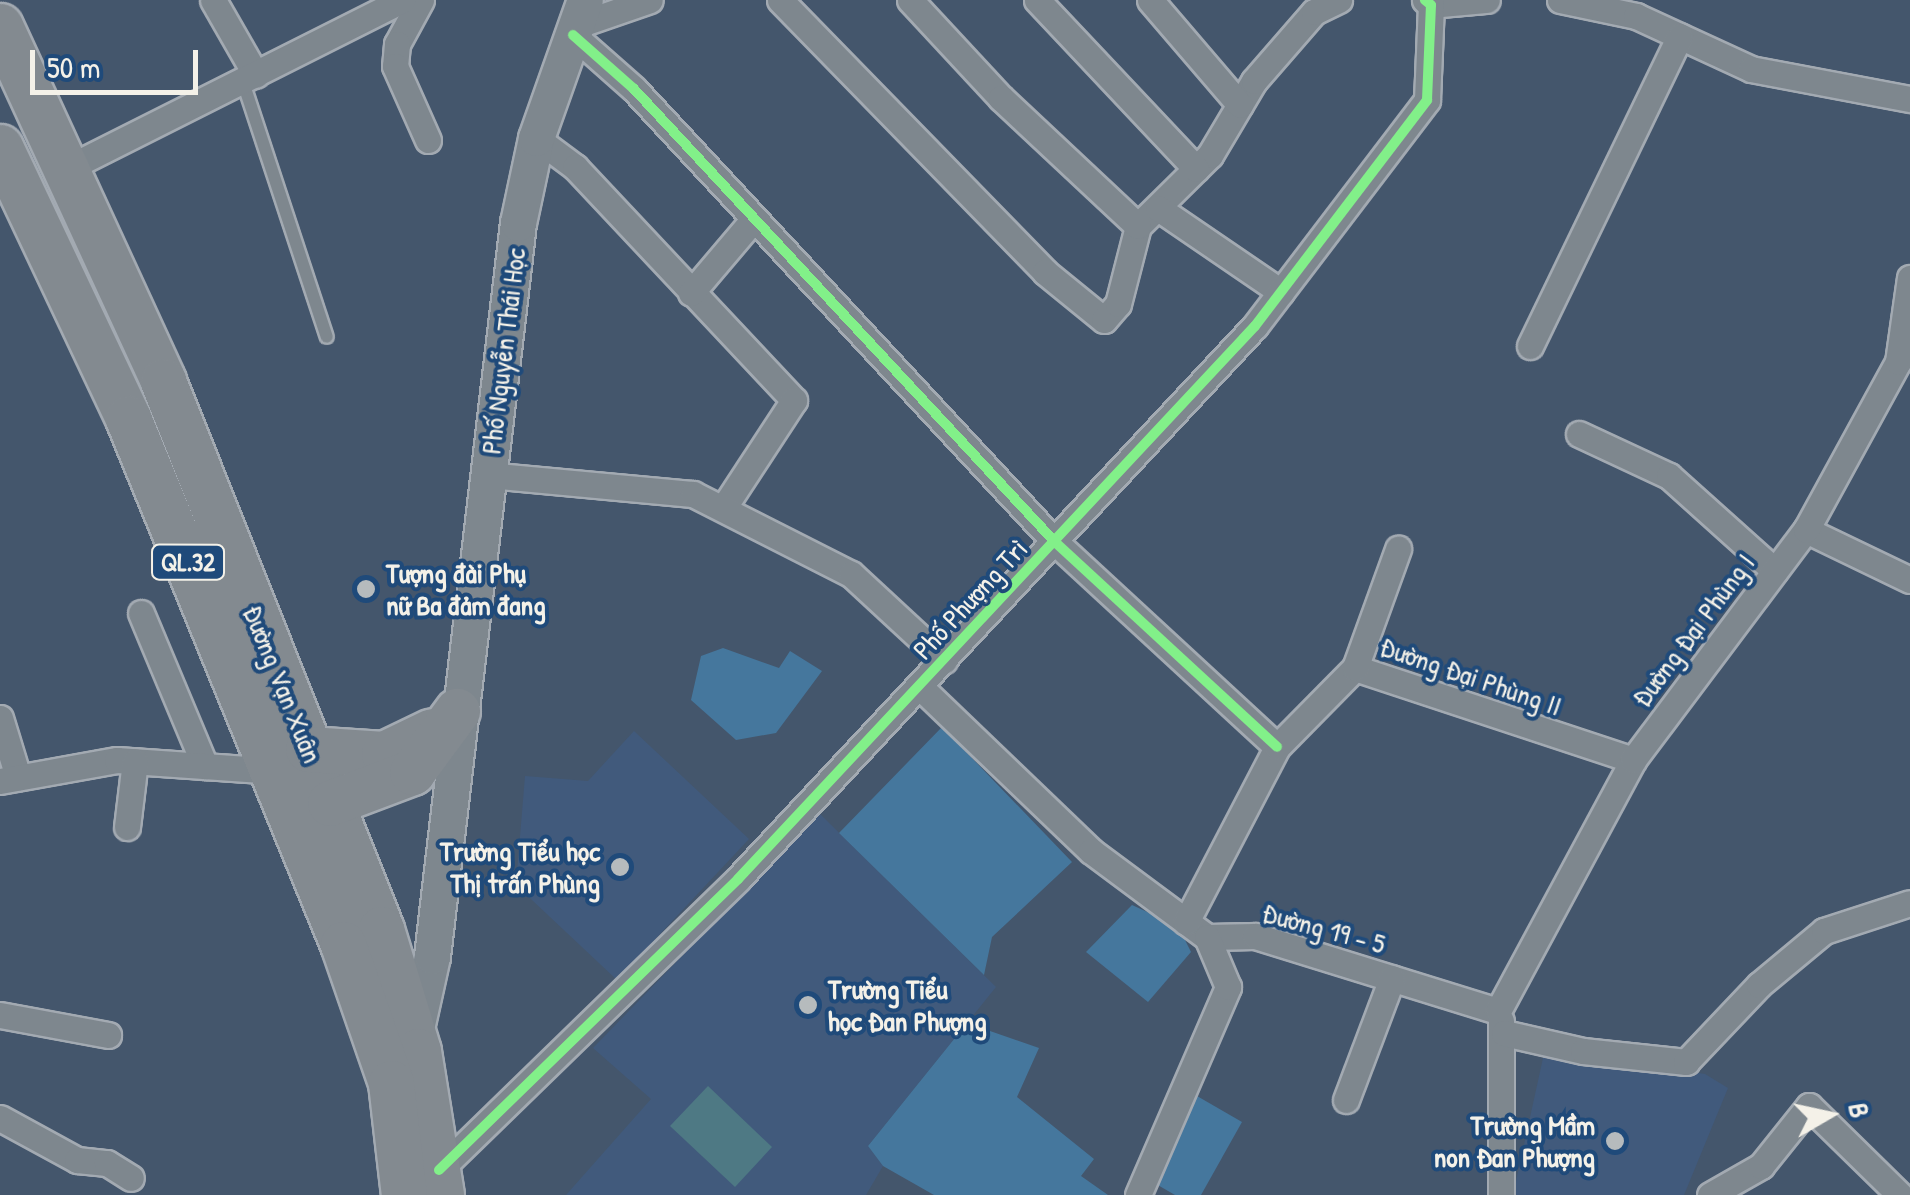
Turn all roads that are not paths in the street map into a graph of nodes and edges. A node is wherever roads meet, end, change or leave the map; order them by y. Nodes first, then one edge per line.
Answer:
1 (213, 0) edge
2 (402, 0) edge
3 (420, 0) edge
4 (650, 0) edge
5 (780, 0) edge
6 (910, 0) edge
7 (1036, 0) edge
8 (1150, 0) edge
9 (1338, 0) edge
10 (1487, 0) edge
11 (1560, 0) edge
12 (1428, 2) edge
13 (1311, 6) edge
14 (578, 21) edge
15 (0, 26) edge
16 (1680, 36) junction
17 (250, 78) junction
18 (1910, 100) edge
19 (1240, 105) junction
20 (536, 138) junction
21 (428, 140) dead end
22 (1196, 169) junction
23 (62, 171) junction
24 (6, 172) edge
25 (1158, 208) junction
26 (754, 220) junction
27 (1138, 226) junction
28 (1910, 278) edge
29 (1281, 292) junction
30 (690, 293) junction
31 (326, 337) dead end
32 (1530, 346) dead end
33 (1906, 349) edge
34 (1578, 434) dead end
35 (488, 475) junction
36 (724, 508) junction
37 (1806, 530) junction
38 (1055, 542) junction
39 (1398, 550) dead end
40 (1775, 571) junction
41 (1910, 580) edge
42 (141, 613) dead end
43 (944, 660) junction
44 (1355, 668) junction
45 (919, 686) junction
46 (457, 711) junction
47 (0, 718) edge
48 (1277, 746) junction
49 (292, 760) junction
50 (1633, 760) junction
51 (135, 761) junction
52 (205, 766) junction
53 (9, 779) edge
54 (330, 803) junction
55 (127, 827) dead end
56 (1910, 903) edge
57 (1186, 922) junction
58 (1207, 937) junction
59 (1392, 978) junction
60 (404, 1012) junction
61 (0, 1014) edge
62 (1501, 1022) junction
63 (108, 1034) dead end
64 (1346, 1100) dead end
65 (0, 1118) edge
66 (131, 1178) dead end
67 (428, 1187) edge
68 (1142, 1194) edge
69 (1502, 1195) edge
70 (1710, 1195) edge
71 (1900, 1195) edge

1 - 17 street
2 - 17 street
3 - 21 street
4 - 14 street
5 - 27 street
6 - 27 street
7 - 22 street
8 - 19 street
9 - 13 street
10 - 12 street
11 - 16 street
12 - 29 street, Phố Phượng Trì
13 - 19 street
14 - 20 main road, Phố Nguyễn Thái Học / QL.32
14 - 26 street
15 - 23 highway, Đường Vạn Xuân / QL.32
16 - 18 street
16 - 32 street
17 - 23 street
17 - 31 lane
19 - 22 street
20 - 30 street
20 - 35 main road, Phố Nguyễn Thái Học / QL.32
22 - 25 street
23 - 49 highway, Đường Vạn Xuân / QL.32
24 - 49 highway, Đường Vạn Xuân / QL.32
25 - 27 street
25 - 29 street
26 - 30 street
26 - 38 street
28 - 33 street, Đường Đại Phùng I
29 - 38 street, Phố Phượng Trì
30 - 36 street
33 - 37 street, Đường Đại Phùng I
34 - 40 street
35 - 36 street
35 - 46 main road, Phố Nguyễn Thái Học / QL.32
36 - 43 street
37 - 40 street, Đường Đại Phùng I
37 - 41 street
38 - 43 street, Phố Phượng Trì
38 - 48 street
39 - 44 street
40 - 50 street, Đường Đại Phùng I
42 - 52 street
43 - 45 street, Phố Phượng Trì
44 - 48 street, Đường Đại Phùng II
44 - 50 street, Đường Đại Phùng II
45 - 57 street
45 - 67 street, Phố Phượng Trì
46 - 49 highway
46 - 54 highway
46 - 60 main road, Phố Nguyễn Thái Học / QL.32
47 - 53 street
48 - 57 street, Đường Đại Phùng II
49 - 52 street
49 - 54 highway, Đường Vạn Xuân / QL.32
49 - 60 highway, Đường Vạn Xuân / QL.32
50 - 62 street, Đường Đại Phùng I
51 - 52 street
51 - 53 street
51 - 55 street
54 - 60 highway, Đường Vạn Xuân / QL.32
56 - 62 street, Đường 19 - 5
57 - 58 street
58 - 59 street, Đường 19 - 5
58 - 68 street
59 - 62 street, Đường 19 - 5
59 - 64 street
60 - 67 highway, Đường Vạn Xuân / QL.32
60 - 67 highway, Đường Vạn Xuân / QL.32
61 - 63 street
62 - 69 street
65 - 66 street
70 - 71 street

